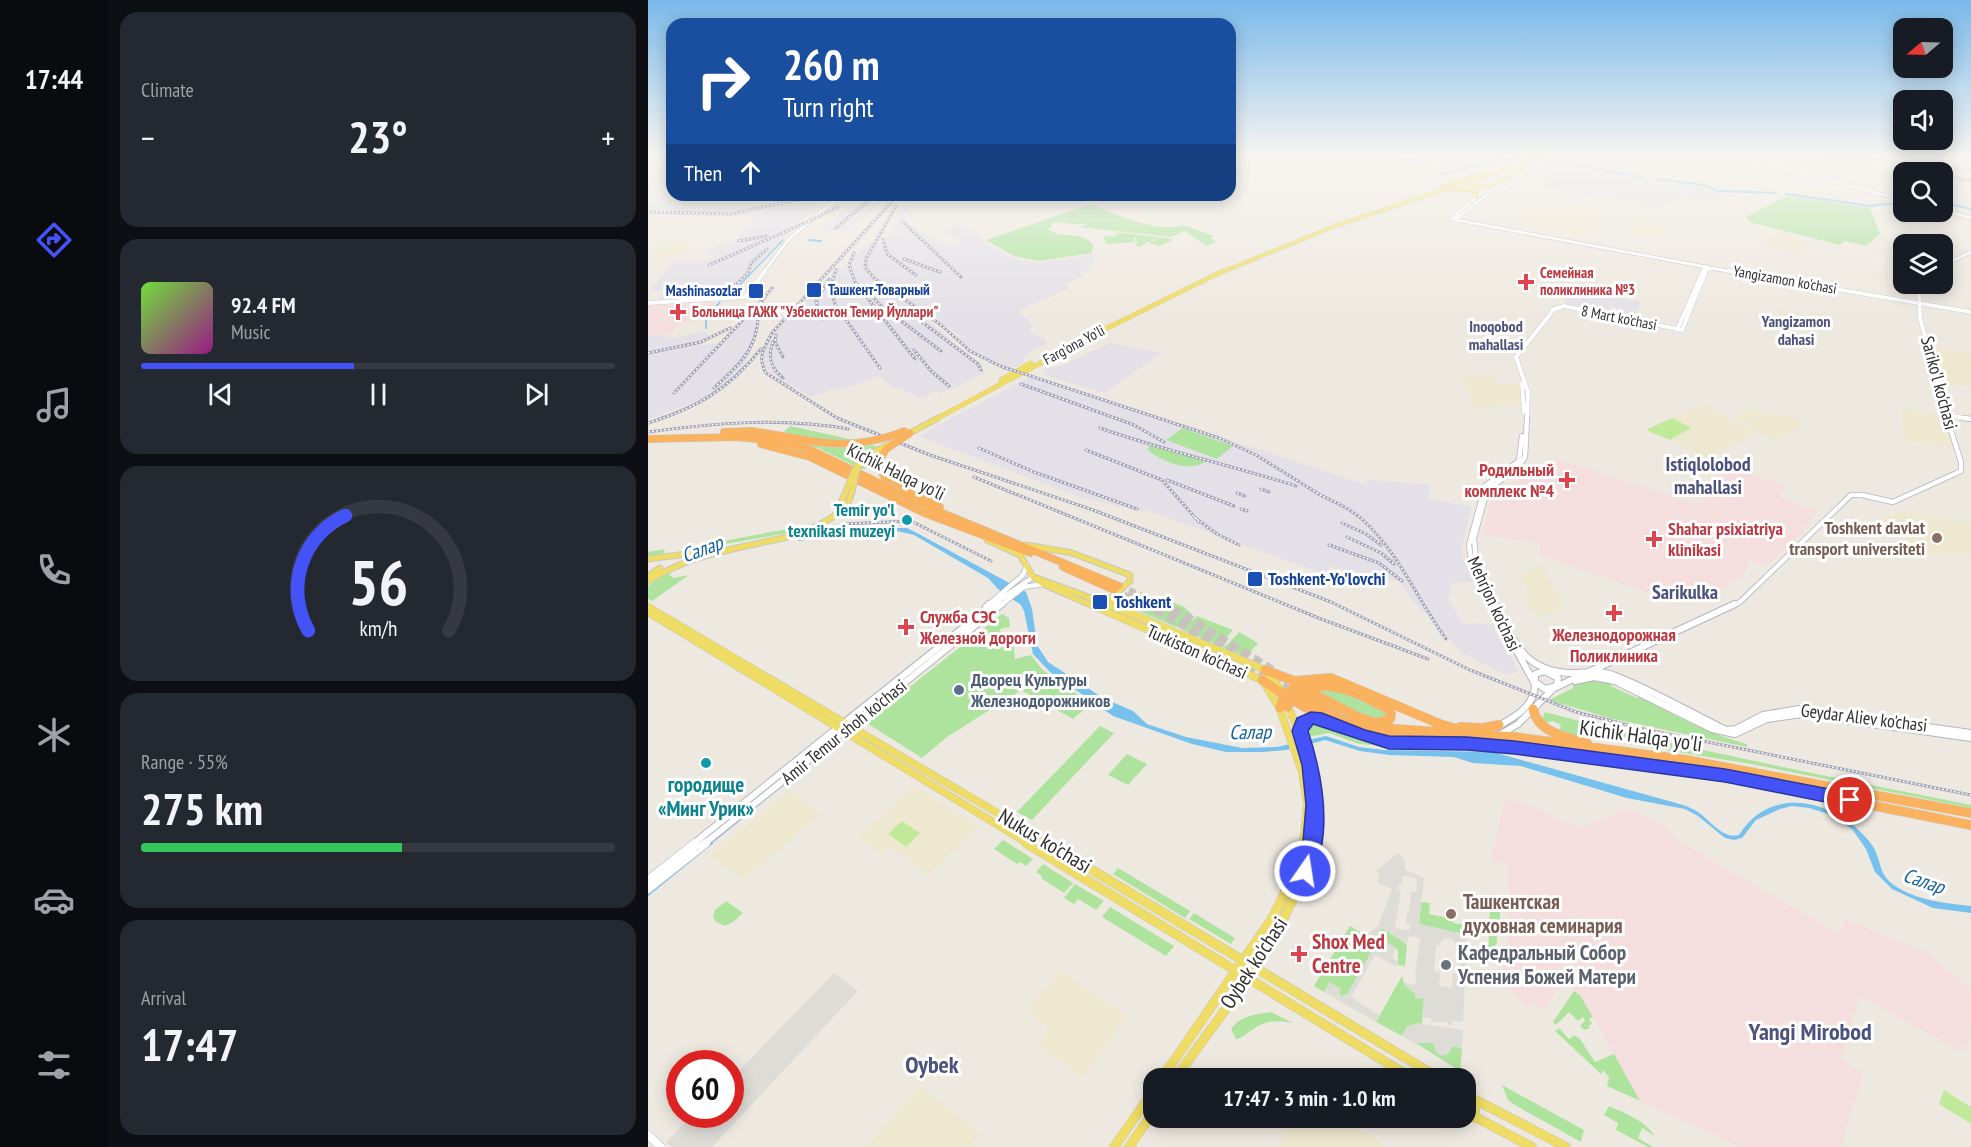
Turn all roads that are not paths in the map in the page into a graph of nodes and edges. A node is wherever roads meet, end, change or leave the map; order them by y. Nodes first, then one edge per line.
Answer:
1 (822, 211) edge
2 (1370, 211) edge
3 (1380, 211) edge
4 (1462, 211) edge
5 (1468, 211) edge
6 (1953, 212) edge
7 (1971, 217) edge
8 (1459, 219) junction
9 (1452, 220) junction
10 (1464, 223) junction
11 (1971, 252) edge
12 (1258, 253) junction
13 (1953, 261) edge
14 (1707, 267) junction
15 (1918, 294) edge
16 (1918, 302) junction
17 (648, 303) edge
18 (1557, 306) junction
19 (1971, 310) edge
20 (1679, 329) junction
21 (1947, 415) junction
22 (1971, 418) edge
23 (908, 432) junction
24 (691, 436) junction
25 (648, 441) edge
26 (934, 507) junction
27 (924, 513) junction
28 (936, 523) dead end
29 (966, 526) junction
30 (794, 533) junction
31 (1474, 536) junction
32 (1020, 544) junction
33 (695, 553) junction
34 (648, 559) edge
35 (1027, 565) junction
36 (648, 576) edge
37 (1033, 578) junction
38 (648, 582) edge
39 (1043, 584) junction
40 (1018, 585) junction
41 (1002, 598) junction
42 (1112, 606) junction
43 (650, 608) edge
44 (955, 638) junction
45 (1606, 663) junction
46 (1549, 671) junction
47 (1586, 672) junction
48 (1611, 674) junction
49 (1266, 675) junction
50 (1311, 680) junction
51 (1535, 682) junction
52 (1568, 682) junction
53 (1554, 688) junction
54 (1285, 702) junction
55 (1533, 709) junction
56 (1875, 721) junction
57 (1331, 722) junction
58 (1369, 722) junction
59 (848, 724) junction
60 (1440, 724) junction
61 (1499, 725) junction
62 (840, 730) junction
63 (1728, 732) junction
64 (1971, 733) edge
65 (1497, 736) junction
66 (1433, 738) junction
67 (1971, 738) edge
68 (1482, 740) junction
69 (1467, 743) junction
70 (1299, 744) junction
71 (1612, 755) junction
72 (1745, 774) junction
73 (1932, 806) junction
74 (1971, 813) edge
75 (1003, 816) junction
76 (1936, 818) junction
77 (996, 824) junction
78 (1971, 825) edge
79 (688, 852) junction
80 (648, 880) edge
81 (648, 889) edge
82 (1244, 961) junction
83 (1254, 967) junction
84 (1238, 971) junction
85 (1247, 976) junction
86 (1169, 1068) edge
87 (1183, 1068) edge
88 (1396, 1068) edge
89 (1422, 1068) edge
90 (1476, 1100) edge
91 (1143, 1106) edge
92 (1476, 1118) edge
93 (1143, 1127) edge
94 (648, 1135) edge
95 (661, 1147) edge
96 (1114, 1147) edge
97 (1129, 1147) edge
98 (1532, 1147) edge
99 (1566, 1147) edge

1 - 17 main road
2 - 12 main road, Farg'ona Yo'li
3 - 12 main road, Farg'ona Yo'li
4 - 9 main road
5 - 8 main road
6 - 7 main road
8 - 9 main road
8 - 10 main road, Yangizamon ko'chasi
9 - 10 main road, Yangizamon ko'chasi
10 - 14 main road, Yangizamon ko'chasi
11 - 13 main road
12 - 23 main road, Farg'ona Yo'li
12 - 23 main road, Farg'ona Yo'li
14 - 16 main road, Yangizamon ko'chasi
14 - 20 main road
15 - 16 main road, Sariko'l ko'chasi
16 - 19 main road, Yangizamon ko'chasi
16 - 21 main road, Sariko'l ko'chasi
18 - 20 main road, 8 Mart ko'chasi
18 - 20 main road, 8 Mart ko'chasi
18 - 31 main road, Mehrjon ko'chasi
21 - 22 main road
21 - 45 main road, Sariko'l ko'chasi
23 - 24 highway, bridge
23 - 26 highway, bridge
23 - 30 main road, Farg'ona Yo'li, bridge
24 - 25 highway, Kichik Halqa yo'li
24 - 26 highway, Kichik Halqa yo'li
25 - 27 highway, Kichik Halqa yo'li
26 - 27 highway
26 - 29 highway
27 - 28 highway
27 - 29 highway, Kichik Halqa yo'li
29 - 32 highway, Kichik Halqa yo'li
29 - 32 highway, Kichik Halqa yo'li
29 - 35 main road
30 - 33 main road, Farg'ona Yo'li
30 - 38 main road, Farg'ona Yo'li
31 - 46 main road, Mehrjon ko'chasi
31 - 51 main road, Mehrjon ko'chasi
32 - 42 main road
33 - 34 main road
33 - 36 main road, Farg'ona Yo'li
35 - 37 main road
35 - 40 main road, Amir Temur shoh ko'chasi
37 - 39 main road, Turkiston ko'chasi
37 - 40 main road, Amir Temur shoh ko'chasi
37 - 42 main road, Turkiston ko'chasi
39 - 40 main road, Amir Temur shoh ko'chasi
39 - 49 main road, Turkiston ko'chasi
40 - 41 main road, Amir Temur shoh ko'chasi
40 - 41 main road, Amir Temur shoh ko'chasi
41 - 44 main road, Amir Temur shoh ko'chasi
41 - 44 main road, Amir Temur shoh ko'chasi
42 - 49 main road, Turkiston ko'chasi
43 - 59 main road, Nukus ko'chasi
43 - 62 main road, Nukus ko'chasi
44 - 59 main road, Amir Temur shoh ko'chasi
45 - 47 main road, Sariko'l ko'chasi
45 - 48 main road
46 - 47 main road, Sariko'l ko'chasi
46 - 51 main road
46 - 53 main road
47 - 48 main road
47 - 52 main road, Sariko'l ko'chasi
48 - 63 main road
49 - 50 highway
49 - 54 highway
49 - 54 main road, Oybek ko'chasi
50 - 54 highway
50 - 60 highway
51 - 53 main road
51 - 61 main road
52 - 53 main road, Sariko'l ko'chasi
52 - 63 main road
53 - 55 main road, Sariko'l ko'chasi
54 - 57 highway
54 - 58 highway
54 - 70 main road, Oybek ko'chasi
55 - 65 main road, Sariko'l ko'chasi
55 - 71 highway
56 - 63 main road, Geydar Aliev ko'chasi
56 - 64 main road, Geydar Aliev ko'chasi
56 - 67 main road, Geydar Aliev ko'chasi
57 - 69 highway
57 - 70 highway
58 - 66 highway, Kichik Halqa yo'li
58 - 66 highway, Kichik Halqa yo'li
59 - 62 main road, Amir Temur shoh ko'chasi
59 - 75 main road, Nukus ko'chasi
60 - 61 highway
60 - 68 highway
61 - 68 main road
62 - 77 main road, Nukus ko'chasi
62 - 79 main road, Amir Temur shoh ko'chasi
65 - 68 highway, Kichik Halqa yo'li
65 - 71 highway, Kichik Halqa yo'li
66 - 68 highway, Kichik Halqa yo'li
66 - 69 highway, Kichik Halqa yo'li
68 - 69 highway, Kichik Halqa yo'li
68 - 71 highway, Kichik Halqa yo'li
70 - 82 main road, Oybek ko'chasi
70 - 83 main road, Oybek ko'chasi
71 - 72 highway, Kichik Halqa yo'li
72 - 73 highway, Kichik Halqa yo'li
72 - 76 highway, Kichik Halqa yo'li
73 - 74 highway, Kichik Halqa yo'li
73 - 76 highway
75 - 77 main road
75 - 82 main road, Nukus ko'chasi
76 - 78 highway, Kichik Halqa yo'li
77 - 84 main road, Nukus ko'chasi
79 - 80 main road, Amir Temur shoh ko'chasi
79 - 81 main road, Amir Temur shoh ko'chasi
82 - 83 main road, Nukus ko'chasi
82 - 84 main road, Oybek ko'chasi
83 - 85 main road, Oybek ko'chasi
83 - 89 main road, Nukus ko'chasi
84 - 85 main road, Nukus ko'chasi
84 - 86 main road, Oybek ko'chasi
85 - 87 main road, Oybek ko'chasi
85 - 88 main road, Nukus ko'chasi
90 - 99 main road
91 - 96 main road
92 - 98 main road
93 - 97 main road
94 - 95 main road

